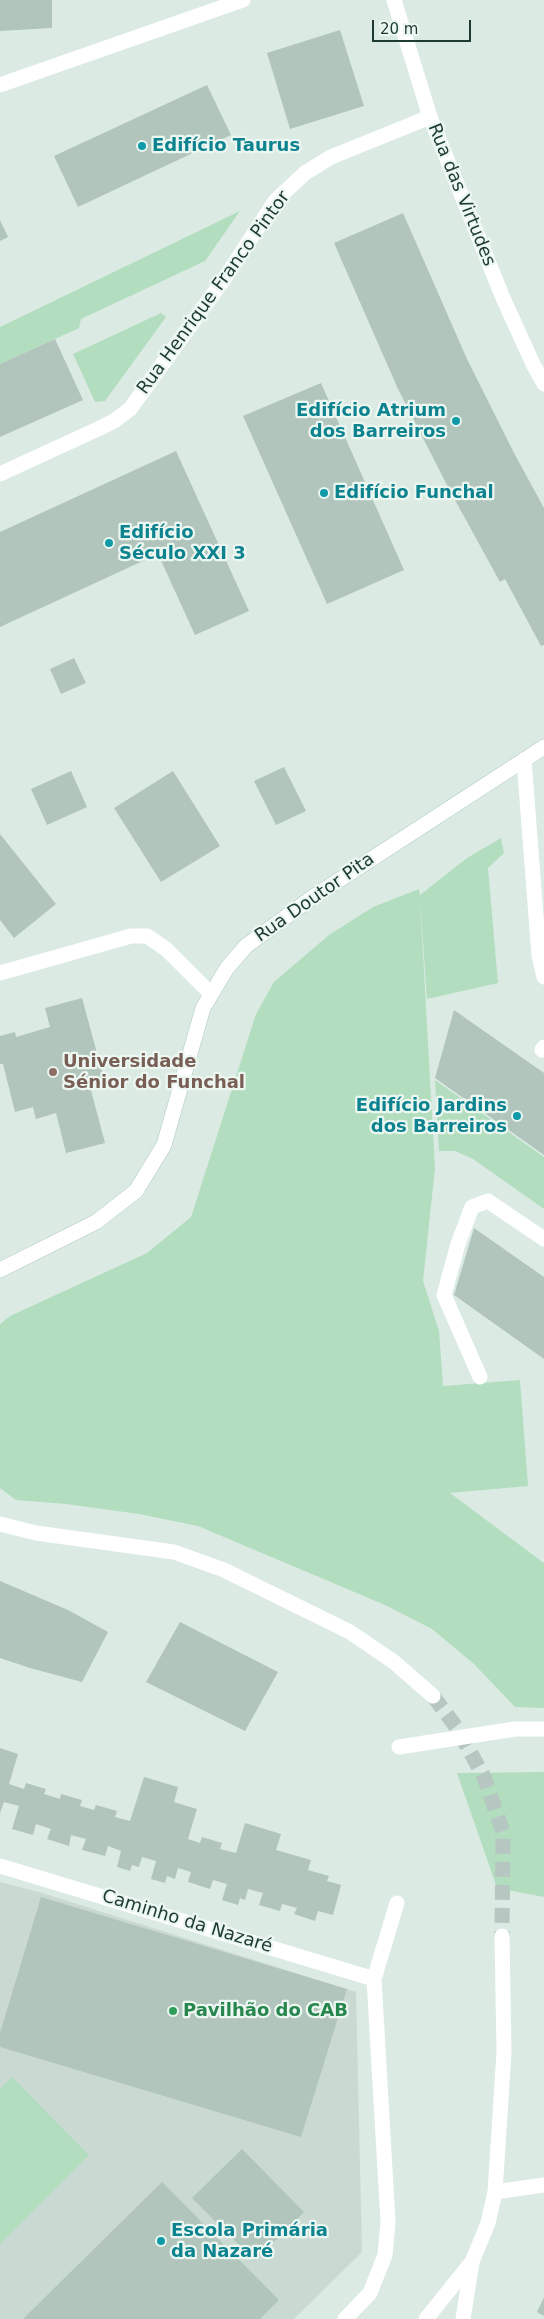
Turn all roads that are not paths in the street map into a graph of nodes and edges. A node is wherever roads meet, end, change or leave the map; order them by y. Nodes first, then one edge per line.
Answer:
1 (243, 0) edge
2 (394, 0) edge
3 (0, 86) edge
4 (430, 117) junction
5 (544, 384) edge
6 (0, 474) edge
7 (544, 747) edge
8 (524, 760) junction
9 (0, 973) edge
10 (544, 977) edge
11 (210, 993) junction
12 (544, 1239) edge
13 (0, 1270) edge
14 (480, 1377) dead end
15 (0, 1524) edge
16 (432, 1696) tunnel mouth
17 (544, 1729) edge
18 (399, 1747) dead end
19 (0, 1866) edge
20 (397, 1903) dead end
21 (502, 1936) tunnel mouth
22 (374, 1979) junction
23 (544, 2185) edge
24 (495, 2192) junction
25 (472, 2262) junction
26 (345, 2319) edge
27 (426, 2319) edge
28 (463, 2319) edge

1 - 3 street
2 - 4 street, Rua das Virtudes
4 - 5 street, Rua das Virtudes
4 - 6 street, Rua Henrique Franco Pintor
7 - 8 street, Rua Doutor Pita
8 - 10 street
8 - 11 street, Rua Doutor Pita
9 - 11 street
11 - 13 street, Rua Doutor Pita
12 - 14 street
15 - 16 street
17 - 18 street
19 - 22 street, Caminho da Nazaré
20 - 22 street
21 - 24 street
22 - 26 street
23 - 24 street
24 - 25 street
25 - 27 street
25 - 28 street

